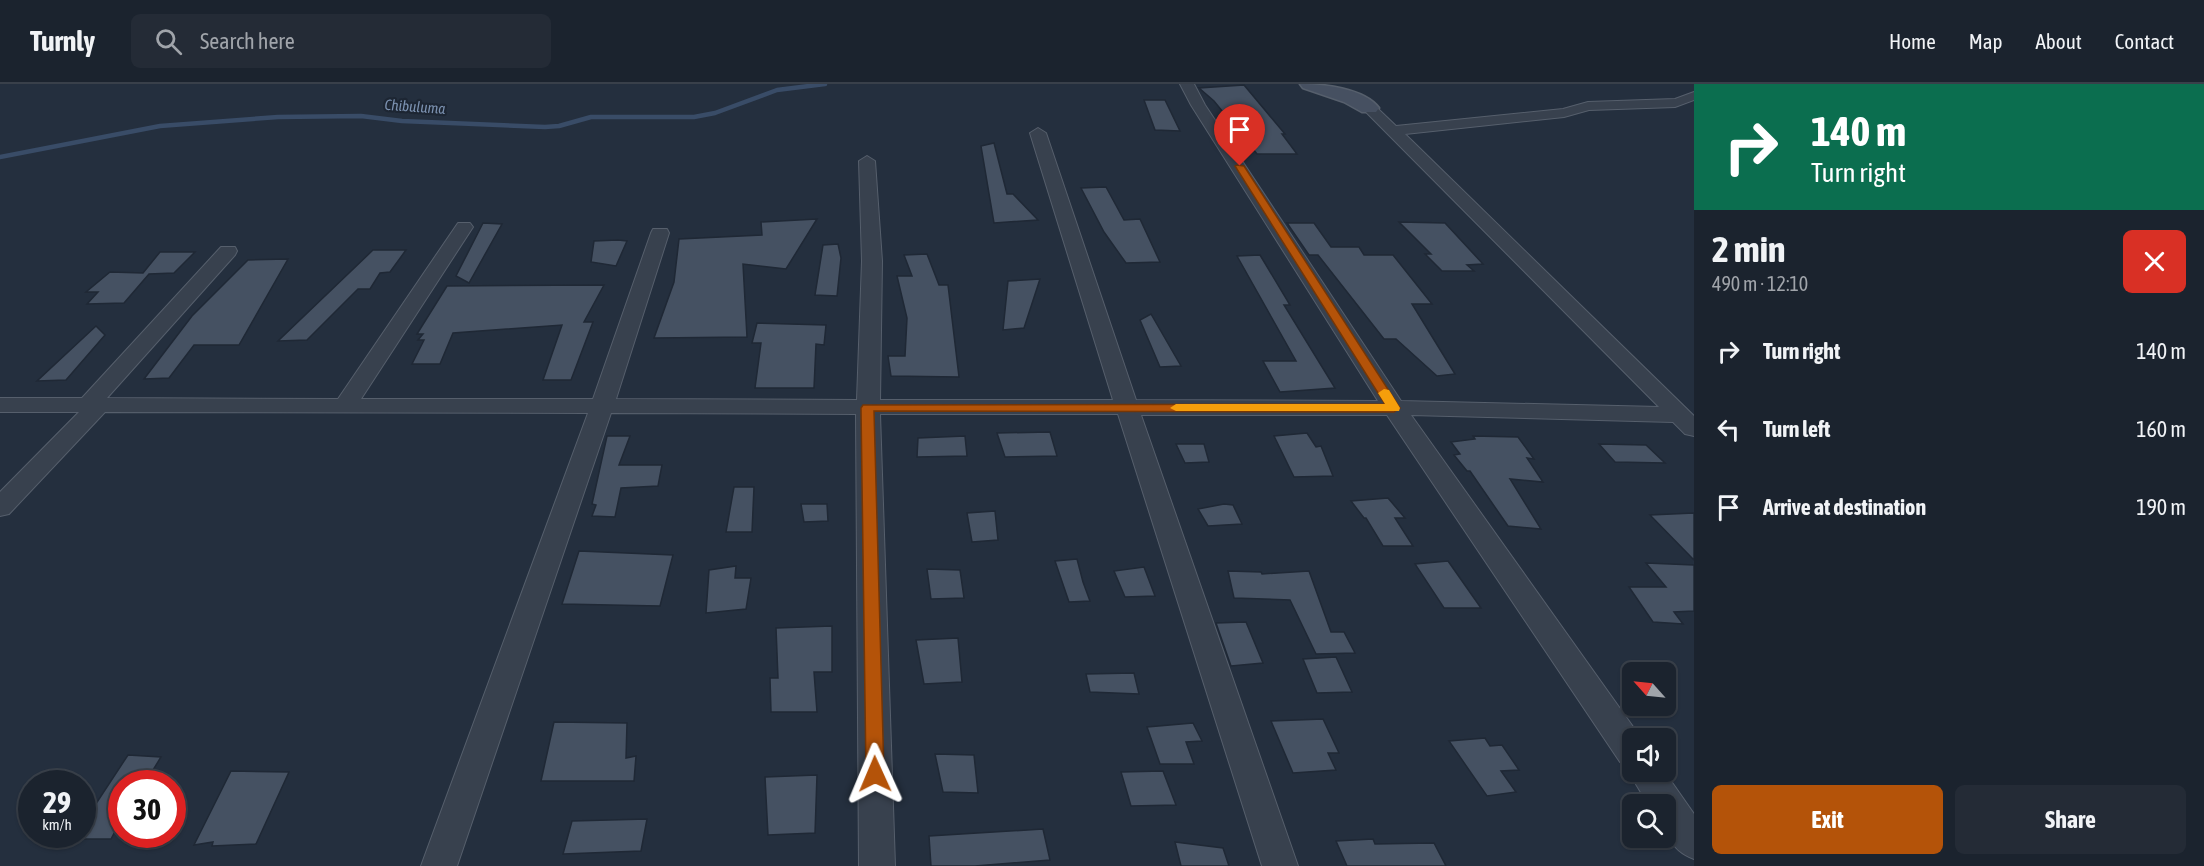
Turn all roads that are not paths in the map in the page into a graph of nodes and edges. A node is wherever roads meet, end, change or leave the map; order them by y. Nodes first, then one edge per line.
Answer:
1 (1187, 84) edge
2 (1309, 84) edge
3 (1694, 96) edge
4 (1369, 108) joint
5 (1394, 131) junction
6 (1038, 133) dead end
7 (867, 161) dead end
8 (464, 227) dead end
9 (660, 233) dead end
10 (228, 251) dead end
11 (94, 404) junction
12 (0, 405) edge
13 (345, 405) junction
14 (602, 406) junction
15 (1129, 407) junction
16 (868, 408) junction
17 (1394, 408) junction
18 (1687, 422) edge
19 (0, 508) edge
20 (1622, 738) edge
21 (1652, 782) edge
22 (1694, 843) edge
23 (439, 866) edge
24 (877, 866) edge
25 (1280, 866) edge

1 - 17 street
2 - 4 street
3 - 5 street
4 - 5 street
5 - 18 street
6 - 15 street
7 - 16 street
8 - 13 street
9 - 14 street
10 - 11 street
11 - 12 street
11 - 13 street
11 - 19 street
13 - 14 street
14 - 16 street
14 - 23 street
15 - 16 street
15 - 17 street
15 - 25 street
16 - 24 street
17 - 18 street
17 - 20 street
21 - 22 street

